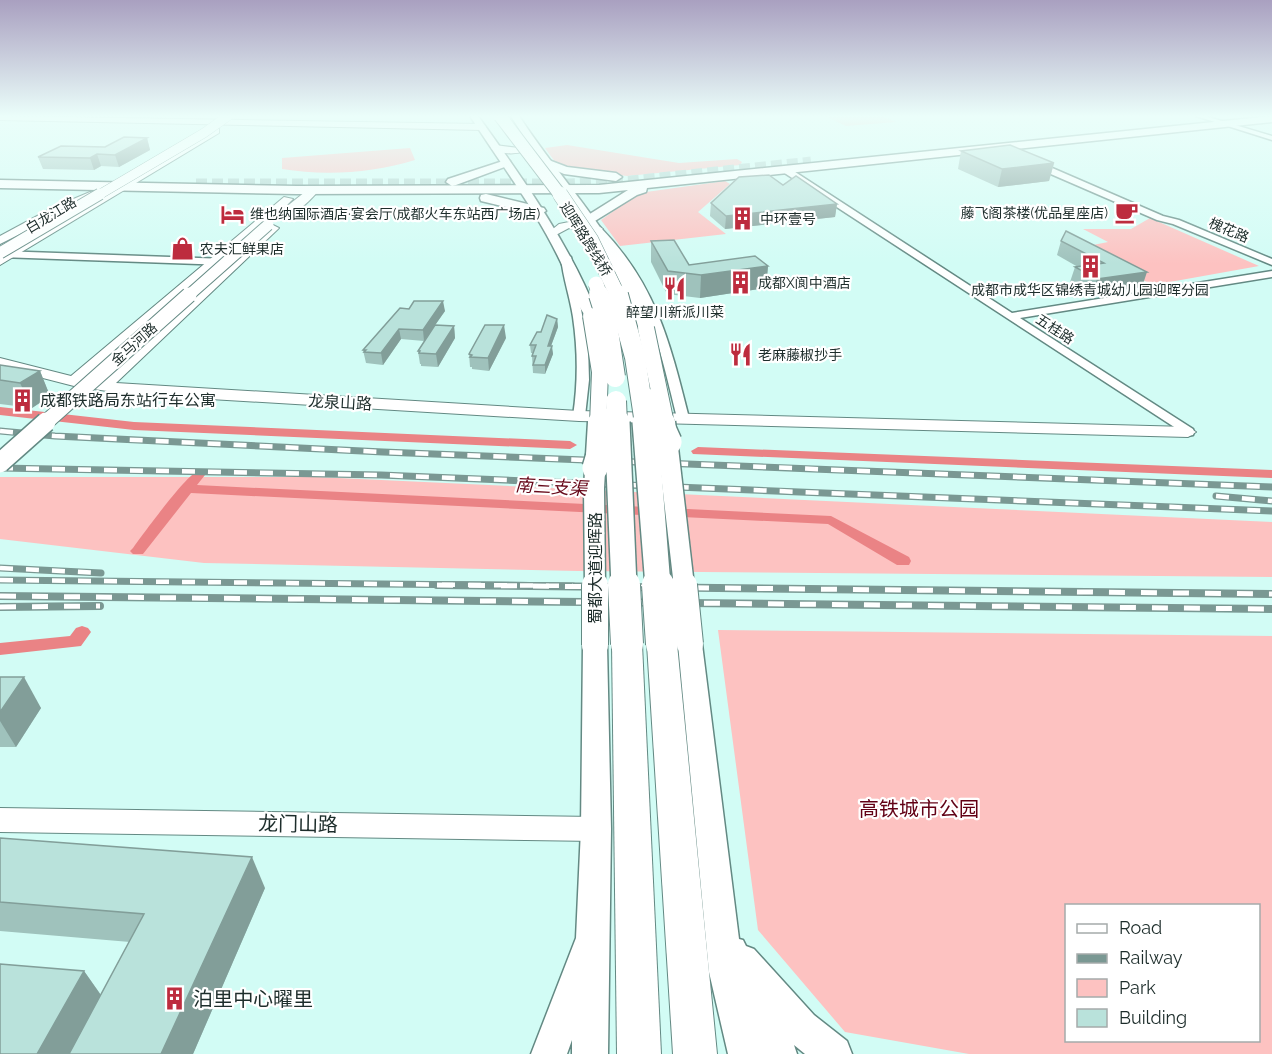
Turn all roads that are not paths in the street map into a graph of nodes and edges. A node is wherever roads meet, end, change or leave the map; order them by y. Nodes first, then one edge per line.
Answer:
1 (147, 165) edge
2 (151, 165) edge
3 (152, 165) edge
4 (500, 165) edge
5 (507, 165) edge
6 (520, 165) edge
7 (536, 165) edge
8 (549, 165) edge
9 (553, 165) edge
10 (758, 165) edge
11 (824, 165) edge
12 (1039, 165) edge
13 (1043, 165) edge
14 (786, 170) junction
15 (0, 179) edge
16 (642, 180) junction
17 (0, 184) edge
18 (119, 184) junction
19 (660, 184) junction
20 (521, 186) junction
21 (445, 187) junction
22 (566, 187) junction
23 (295, 197) junction
24 (84, 198) junction
25 (539, 212) junction
26 (1176, 222) junction
27 (594, 225) junction
28 (554, 233) junction
29 (0, 241) edge
30 (0, 247) edge
31 (4, 254) edge
32 (566, 254) junction
33 (0, 261) edge
34 (214, 262) junction
35 (236, 262) junction
36 (1272, 262) edge
37 (1272, 274) edge
38 (1010, 316) junction
39 (644, 320) junction
40 (593, 323) junction
41 (0, 362) edge
42 (74, 381) junction
43 (623, 385) junction
44 (104, 386) junction
45 (579, 416) junction
46 (682, 418) junction
47 (1188, 432) joint
48 (669, 442) junction
49 (0, 464) edge
50 (595, 468) junction
51 (644, 644) junction
52 (0, 820) edge
53 (596, 829) junction
54 (709, 833) junction
55 (595, 930) junction
56 (730, 949) junction
57 (549, 1054) edge
58 (590, 1054) edge
59 (639, 1054) edge
60 (694, 1054) edge
61 (746, 1054) edge
62 (779, 1054) edge
63 (833, 1054) edge

1 - 18 street, 白龙江路
2 - 18 street, 白龙江路
3 - 31 street, bridge
4 - 21 main road
5 - 20 main road, 蜀都大道迎晖路
6 - 43 highway, 迎晖路跨线桥, bridge
7 - 43 highway, 迎晖路跨线桥, bridge
8 - 22 main road
9 - 16 main road
10 - 16 main road
11 - 14 main road
12 - 26 street, 槐花路
13 - 26 street, 槐花路
14 - 19 main road
14 - 38 street, 五桂路
15 - 18 main road
16 - 22 main road
17 - 18 main road
18 - 21 main road
18 - 23 main road
18 - 24 street, 白龙江路
18 - 31 street, 白龙江路
19 - 22 main road
19 - 27 main road
20 - 21 main road
20 - 22 main road
20 - 25 main road, 蜀都大道迎晖路
21 - 23 main road
21 - 25 main road
22 - 27 main road
23 - 34 street
23 - 35 street
23 - 49 street, 金马河路, bridge
24 - 29 street, 白龙江路
24 - 30 street, bridge
25 - 28 main road, 蜀都大道迎晖路
26 - 36 street, 槐花路
27 - 28 street
27 - 39 main road
27 - 46 street
28 - 32 main road, 蜀都大道迎晖路
31 - 33 street, 白龙江路
31 - 34 street
32 - 40 main road, 蜀都大道迎晖路
32 - 45 street
34 - 35 street
34 - 42 street
35 - 44 street
37 - 38 street
38 - 47 street, 五桂路
39 - 43 highway, bridge
39 - 48 main road, bridge
40 - 43 highway, bridge
40 - 50 main road, 蜀都大道迎晖路, bridge
41 - 42 street, 龙泉山路
42 - 44 street, 龙泉山路
43 - 48 highway, bridge
43 - 50 highway, bridge
43 - 51 highway, 蜀都大道迎晖路, bridge
43 - 51 highway, 蜀都大道迎晖路, bridge
44 - 45 street, 龙泉山路
45 - 46 street, 龙泉山路
46 - 47 street, 龙泉山路
48 - 51 main road, bridge
50 - 51 main road, 蜀都大道迎晖路, bridge
51 - 53 main road, 蜀都大道迎晖路
51 - 54 main road
51 - 59 highway, 蜀都大道迎晖路
51 - 60 highway, 蜀都大道迎晖路
52 - 53 street, 龙门山路
53 - 55 main road, 蜀都大道迎晖路
54 - 56 main road
54 - 61 main road
55 - 57 main road
55 - 58 main road, 蜀都大道迎晖路
56 - 62 main road
56 - 63 main road

